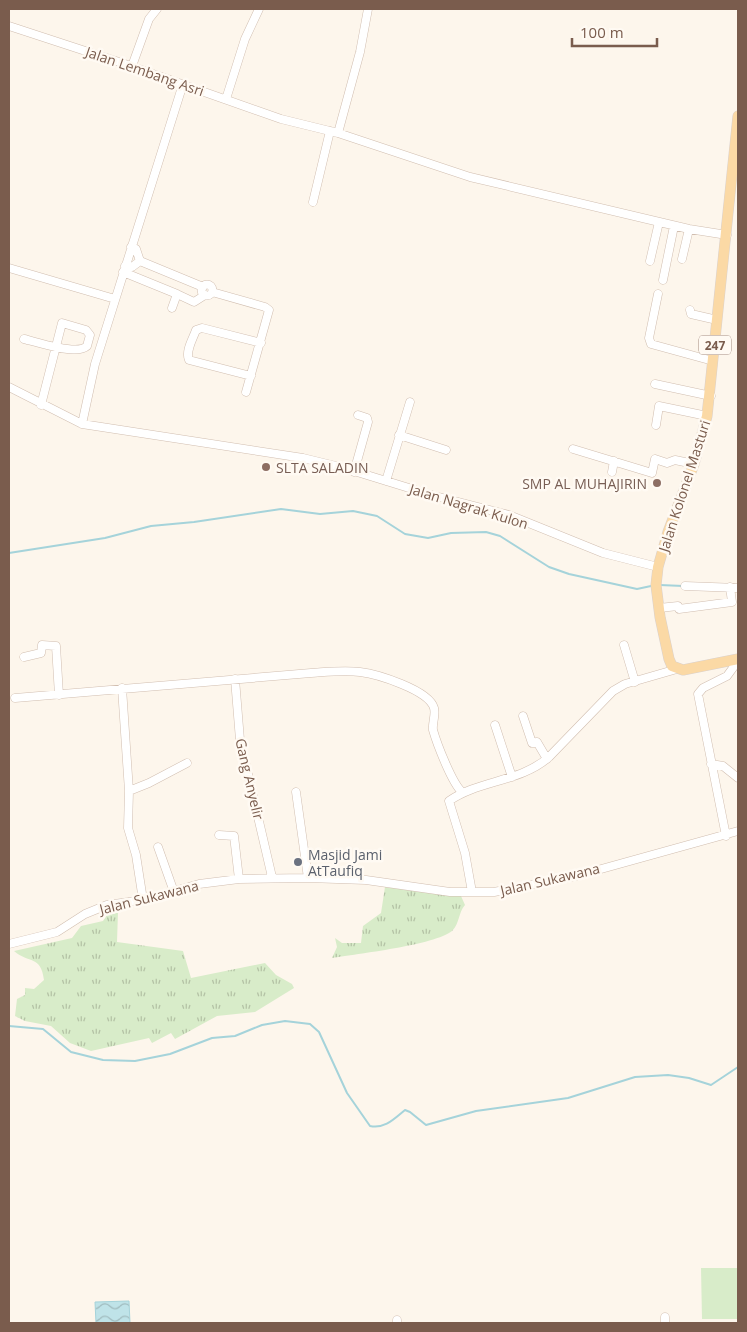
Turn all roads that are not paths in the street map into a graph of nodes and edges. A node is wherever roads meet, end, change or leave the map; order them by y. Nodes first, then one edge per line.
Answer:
1 (157, 9) edge
2 (259, 9) edge
3 (368, 9) edge
4 (9, 26) edge
5 (132, 66) junction
6 (183, 84) junction
7 (226, 99) junction
8 (738, 116) edge
9 (334, 132) junction
10 (313, 202) dead end
11 (659, 222) junction
12 (674, 226) junction
13 (688, 229) junction
14 (726, 235) junction
15 (131, 247) junction
16 (682, 259) dead end
17 (140, 260) junction
18 (650, 261) dead end
19 (9, 268) edge
20 (124, 269) junction
21 (663, 280) dead end
22 (207, 291) junction
23 (177, 294) junction
24 (658, 294) dead end
25 (115, 299) junction
26 (172, 308) dead end
27 (690, 310) dead end
28 (717, 320) junction
29 (24, 339) dead end
30 (261, 343) junction
31 (55, 347) junction
32 (714, 361) junction
33 (251, 376) junction
34 (655, 384) dead end
35 (9, 387) edge
36 (246, 392) dead end
37 (710, 396) junction
38 (410, 402) dead end
39 (41, 405) junction
40 (358, 415) dead end
41 (707, 416) junction
42 (82, 424) junction
43 (656, 425) dead end
44 (399, 435) junction
45 (573, 449) dead end
46 (446, 450) dead end
47 (614, 461) junction
48 (694, 464) junction
49 (354, 472) junction
50 (612, 472) dead end
51 (386, 481) junction
52 (658, 567) junction
53 (685, 586) dead end
54 (732, 588) edge
55 (659, 608) junction
56 (624, 645) dead end
57 (24, 657) dead end
58 (738, 660) edge
59 (677, 669) junction
60 (235, 679) junction
61 (635, 682) junction
62 (122, 688) junction
63 (59, 695) junction
64 (15, 698) dead end
65 (523, 716) dead end
66 (495, 725) dead end
67 (546, 759) junction
68 (187, 763) dead end
69 (711, 764) junction
70 (512, 777) junction
71 (738, 778) edge
72 (129, 791) junction
73 (296, 792) dead end
74 (462, 792) junction
75 (738, 831) edge
76 (219, 835) dead end
77 (726, 836) junction
78 (158, 847) dead end
79 (272, 878) junction
80 (308, 878) junction
81 (239, 879) junction
82 (174, 892) junction
83 (472, 892) junction
84 (143, 900) junction
85 (9, 944) edge

1 - 5 street
2 - 7 street
3 - 9 street
4 - 5 street, Jalan Lembang Asri
5 - 6 street, Jalan Lembang Asri
6 - 7 street, Jalan Lembang Asri
6 - 15 street
7 - 9 street, Jalan Lembang Asri
8 - 14 main road, Jalan Kolonel Masturi / 247
9 - 10 street
9 - 11 street, Jalan Lembang Asri
11 - 12 street, Jalan Lembang Asri
11 - 18 street
12 - 13 street, Jalan Lembang Asri
12 - 21 street
13 - 14 street, Jalan Lembang Asri
13 - 16 street
14 - 28 main road, Jalan Kolonel Masturi / 247
15 - 17 street
15 - 20 street
17 - 20 street
17 - 22 street
19 - 25 street
20 - 23 street
20 - 25 street
22 - 23 street
22 - 30 street
23 - 26 street
24 - 32 street
25 - 42 street
27 - 28 street
28 - 32 main road, Jalan Kolonel Masturi / 247
29 - 31 street
30 - 33 street
30 - 33 street
31 - 31 street
31 - 39 street
32 - 37 main road, Jalan Kolonel Masturi / 247
33 - 36 street
34 - 37 street
35 - 39 street, Jalan Nagrak Kulon
37 - 41 main road, Jalan Kolonel Masturi / 247
38 - 44 street
39 - 42 street, Jalan Nagrak Kulon
40 - 49 street
41 - 43 street
41 - 48 main road, Jalan Kolonel Masturi / 247
42 - 49 street, Jalan Nagrak Kulon
44 - 46 street
44 - 51 street
45 - 47 street
47 - 48 street
47 - 50 street
48 - 52 main road, Jalan Kolonel Masturi / 247
49 - 51 street, Jalan Nagrak Kulon
51 - 52 street, Jalan Nagrak Kulon
52 - 55 main road, Jalan Kolonel Masturi / 247
53 - 54 street
54 - 55 street
55 - 59 main road, Jalan Kolonel Masturi / 247
56 - 61 street
57 - 63 street
58 - 59 main road
58 - 69 street
59 - 61 street
60 - 62 street
60 - 74 street
60 - 79 street, Gang Anyelir
61 - 67 street
62 - 63 street
62 - 72 street
63 - 64 street
65 - 67 street
66 - 70 street
67 - 70 street
68 - 72 street
69 - 71 street
69 - 77 street
70 - 74 street
72 - 84 street
73 - 80 street
74 - 83 street
75 - 77 street, Jalan Sukawana
76 - 81 street
77 - 83 street, Jalan Sukawana
78 - 82 street
79 - 80 street, Jalan Sukawana
79 - 81 street, Jalan Sukawana
80 - 83 street, Jalan Sukawana
81 - 82 street, Jalan Sukawana
82 - 84 street, Jalan Sukawana
84 - 85 street, Jalan Sukawana

